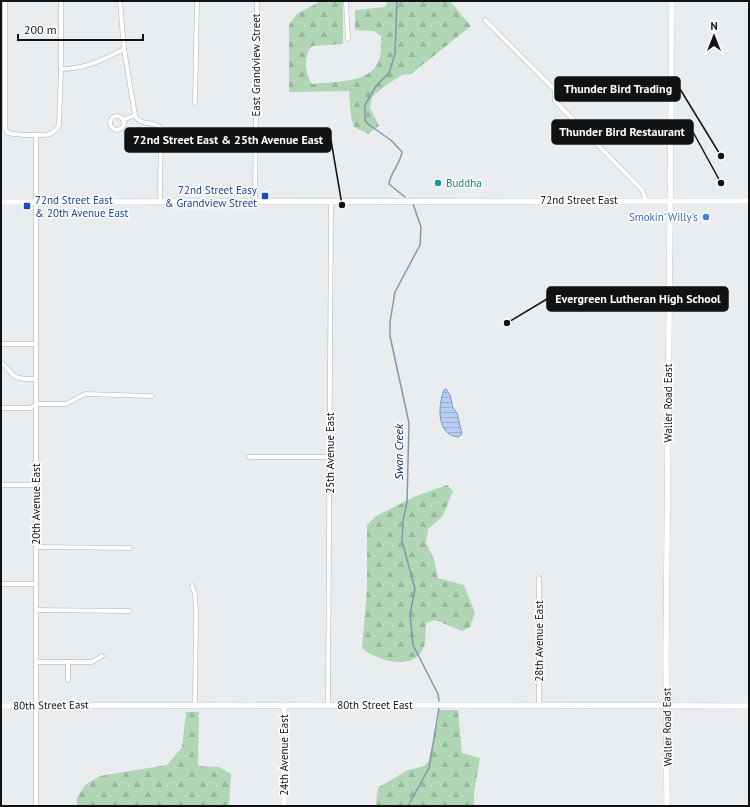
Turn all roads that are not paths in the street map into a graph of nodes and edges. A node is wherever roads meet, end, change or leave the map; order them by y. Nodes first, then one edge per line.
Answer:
1 (5, 1) edge
2 (61, 1) edge
3 (120, 1) edge
4 (197, 1) edge
5 (257, 1) edge
6 (346, 1) edge
7 (672, 1) edge
8 (485, 20) dead end
9 (348, 39) dead end
10 (124, 49) junction
11 (61, 70) junction
12 (195, 103) dead end
13 (134, 115) junction
14 (123, 120) dead end
15 (36, 135) junction
16 (646, 200) junction
17 (670, 200) junction
18 (255, 201) junction
19 (331, 201) junction
20 (749, 201) edge
21 (1, 202) edge
22 (35, 202) junction
23 (160, 202) junction
24 (1, 344) edge
25 (36, 344) junction
26 (1, 363) edge
27 (36, 379) junction
28 (152, 396) dead end
29 (36, 404) junction
30 (1, 408) edge
31 (249, 457) dead end
32 (330, 457) junction
33 (1, 485) edge
34 (36, 485) junction
35 (36, 547) junction
36 (130, 548) dead end
37 (539, 578) dead end
38 (1, 584) edge
39 (36, 584) junction
40 (192, 586) dead end
41 (36, 610) junction
42 (130, 611) dead end
43 (102, 656) dead end
44 (36, 662) junction
45 (68, 662) junction
46 (68, 680) dead end
47 (36, 705) junction
48 (195, 705) junction
49 (284, 705) junction
50 (328, 705) junction
51 (539, 705) junction
52 (666, 705) junction
53 (1, 706) edge
54 (749, 706) edge
55 (36, 806) edge
56 (284, 806) edge
57 (667, 806) edge

1 - 15 street
2 - 11 street
3 - 10 street
4 - 12 street
5 - 18 street, East Grandview Street
6 - 9 street
7 - 17 street, Waller Road East
8 - 16 street
10 - 11 street
10 - 13 street
11 - 15 street
13 - 14 street
13 - 23 street
15 - 22 street, 20th Avenue East
16 - 17 street, 72nd Street East
16 - 19 street, 72nd Street East
17 - 20 street, 72nd Street East
17 - 52 street, Waller Road East
18 - 19 street, 72nd Street East
18 - 23 street, 72nd Street East
19 - 32 street, 25th Avenue East
21 - 22 street, 72nd Street East
22 - 23 street, 72nd Street East
22 - 25 street, 20th Avenue East
24 - 25 street
25 - 27 street, 20th Avenue East
26 - 27 street
27 - 29 street, 20th Avenue East
28 - 29 street
29 - 30 street
29 - 34 street, 20th Avenue East
31 - 32 street
32 - 50 street, 25th Avenue East
33 - 34 street
34 - 35 street, 20th Avenue East
35 - 36 street
35 - 39 street, 20th Avenue East
37 - 51 street, 28th Avenue East
38 - 39 street
39 - 41 street, 20th Avenue East
40 - 48 street
41 - 42 street
41 - 44 street, 20th Avenue East
43 - 45 street
44 - 45 street
44 - 47 street, 20th Avenue East
45 - 46 street
47 - 48 street, 80th Street East
47 - 53 street, 80th Street East
47 - 55 street, 20th Avenue East
48 - 49 street, 80th Street East
49 - 50 street, 80th Street East
49 - 56 street, 24th Avenue East
50 - 51 street, 80th Street East
51 - 52 street, 80th Street East
52 - 54 street, 80th Street East
52 - 57 street, Waller Road East

